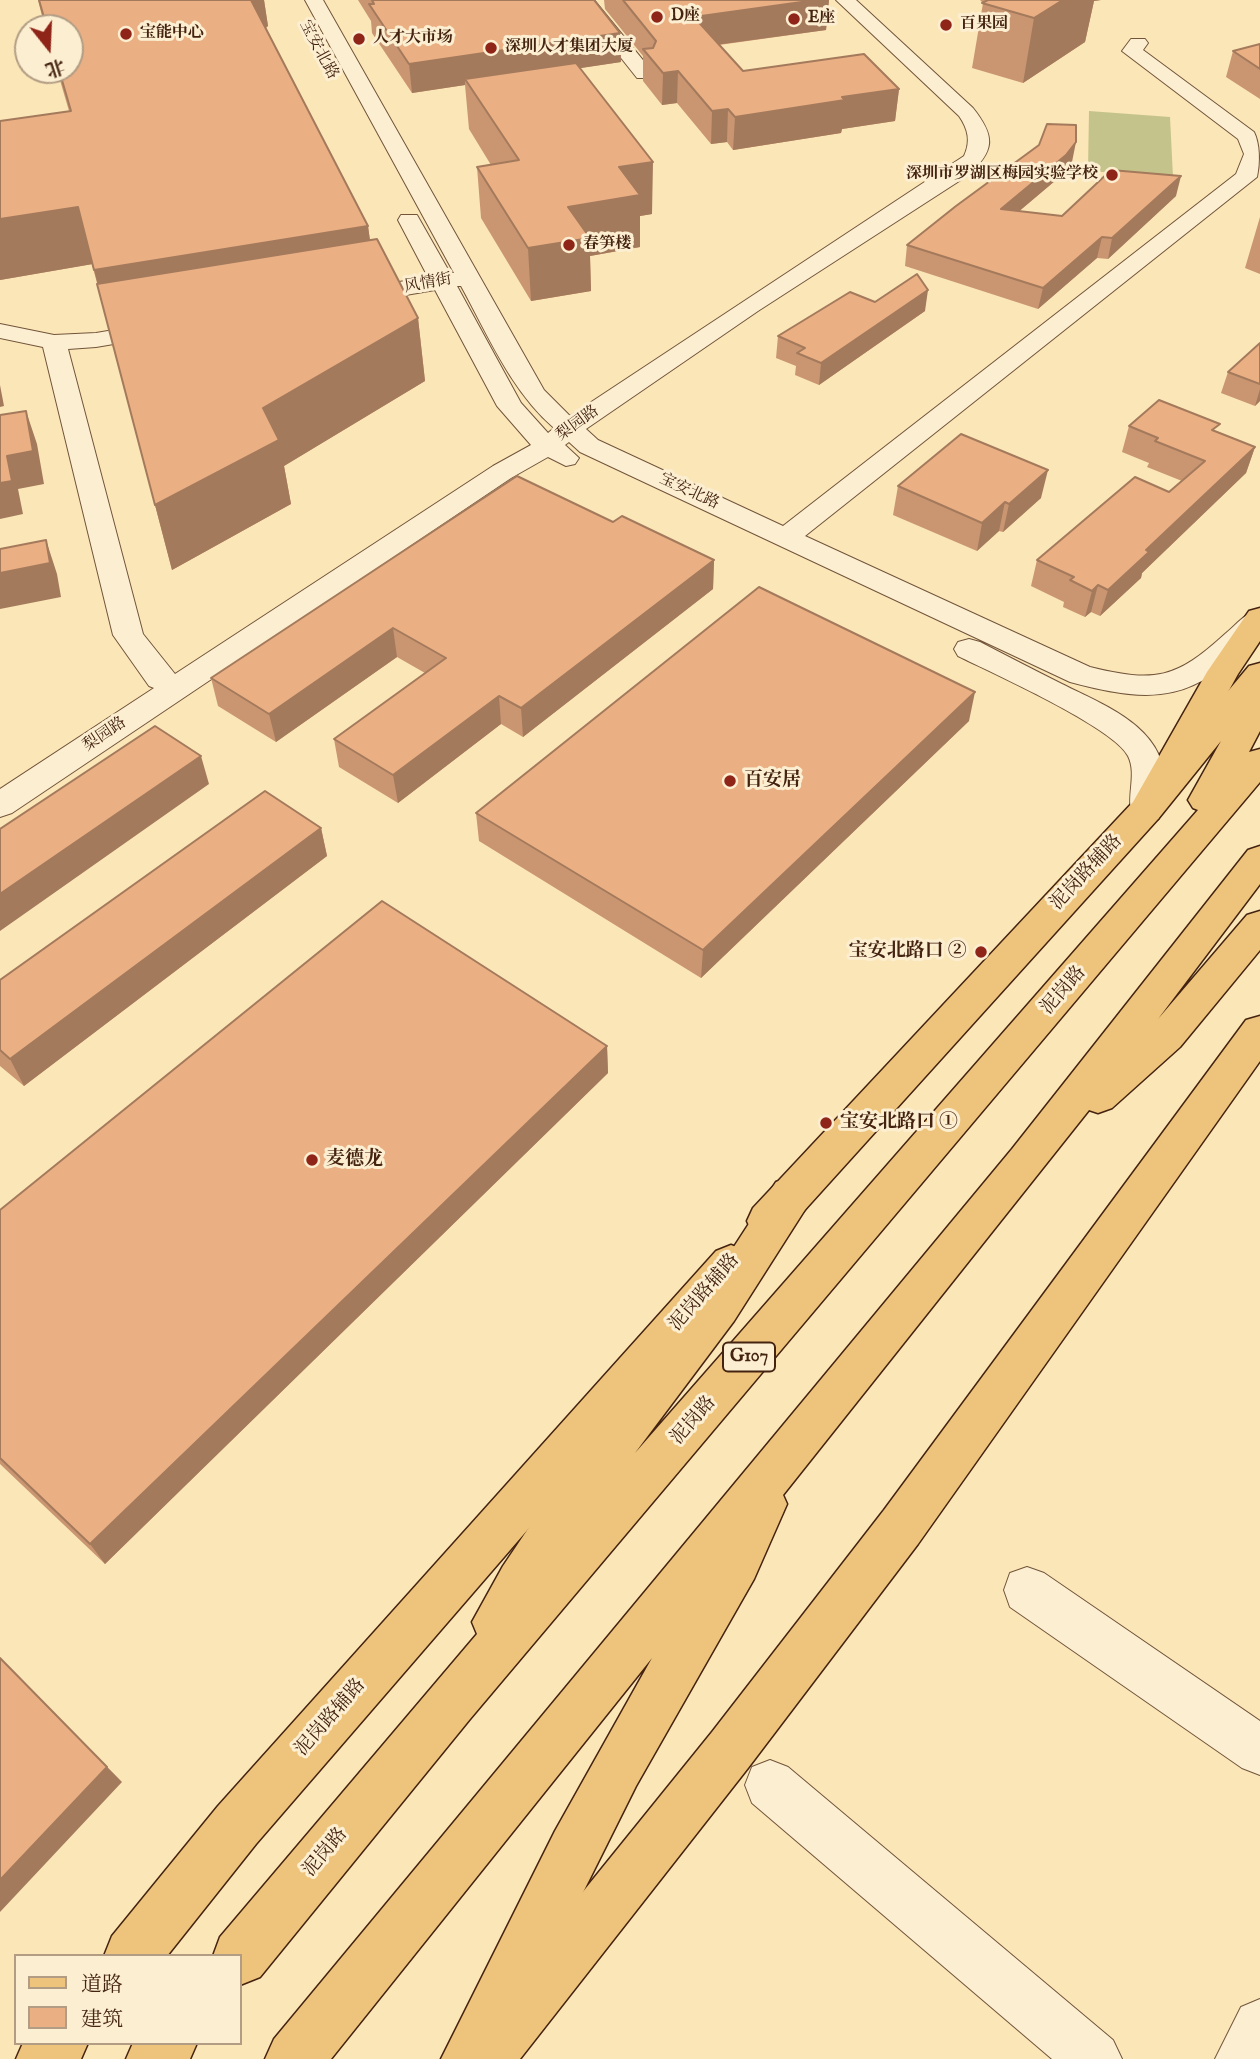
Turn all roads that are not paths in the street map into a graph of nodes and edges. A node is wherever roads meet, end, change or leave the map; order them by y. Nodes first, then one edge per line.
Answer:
1 (291, 0) edge
2 (314, 0) edge
3 (584, 0) edge
4 (828, 0) edge
5 (845, 0) edge
6 (1138, 43) dead end
7 (644, 74) dead end
8 (354, 116) dead end
9 (398, 199) dead end
10 (469, 277) junction
11 (442, 282) junction
12 (335, 300) edge
13 (189, 324) edge
14 (0, 331) edge
15 (54, 342) junction
16 (553, 433) junction
17 (786, 537) junction
18 (1260, 618) edge
19 (1260, 673) edge
20 (168, 683) junction
21 (1260, 702) edge
22 (1260, 760) edge
23 (0, 783) edge
24 (0, 805) edge
25 (1146, 810) junction
26 (1199, 834) junction
27 (1260, 859) edge
28 (1260, 925) edge
29 (1260, 1031) edge
30 (1026, 1161) junction
31 (791, 1195) junction
32 (778, 1467) junction
33 (1027, 1590) dead end
34 (452, 1701) junction
35 (1260, 1750) edge
36 (770, 1785) dead end
37 (134, 1954) edge
38 (242, 1955) edge
39 (1260, 2026) edge
40 (57, 2045) edge
41 (166, 2045) edge
42 (45, 2059) edge
43 (155, 2059) edge
44 (294, 2059) edge
45 (470, 2059) edge
46 (484, 2059) edge
47 (1094, 2059) edge
48 (1243, 2059) edge

1 - 8 street, 宝安北路
2 - 10 street, 宝安北路
3 - 7 street
4 - 16 street, 梨园路
5 - 16 street, 梨园路
6 - 17 street
9 - 11 street, 宝安北路
10 - 11 street, 风情街
10 - 16 street, 宝安北路
11 - 12 street, 风情街
11 - 16 street, 宝安北路
13 - 15 street
14 - 15 street
15 - 20 street
16 - 17 street, 宝安北路
16 - 20 street, 梨园路
16 - 25 street, 宝安北路
17 - 18 street, 宝安北路
18 - 25 main road, 泥岗路辅路
19 - 25 main road
20 - 23 street, 梨园路
20 - 24 street, 梨园路
21 - 26 main road
22 - 26 main road, 泥岗路 / G107
25 - 31 main road, 泥岗路辅路
26 - 34 main road, 泥岗路 / G107
27 - 30 main road
28 - 30 main road
29 - 46 main road
30 - 32 main road
31 - 34 main road
31 - 37 main road, 泥岗路辅路
32 - 44 main road
32 - 45 main road
33 - 35 street
34 - 38 main road, 泥岗路 / G107
36 - 47 street
39 - 48 street
40 - 42 main road
41 - 43 main road

